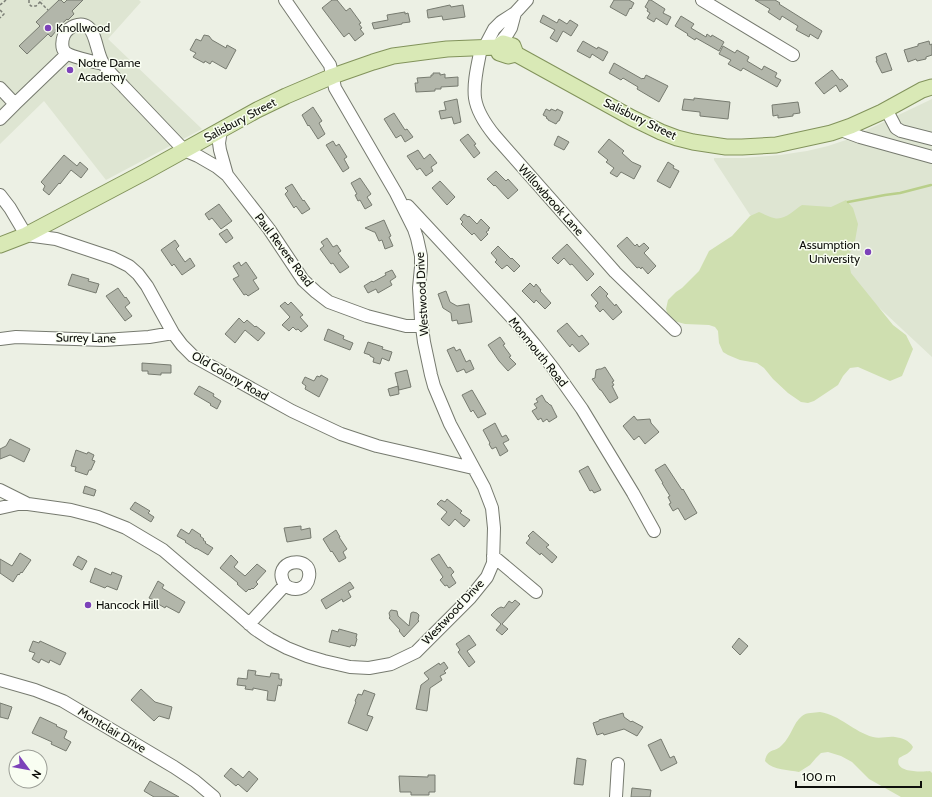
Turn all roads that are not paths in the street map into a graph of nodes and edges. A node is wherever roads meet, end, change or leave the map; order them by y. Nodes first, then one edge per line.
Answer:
1 (285, 0) edge
2 (527, 0) edge
3 (702, 0) edge
4 (487, 48) junction
5 (67, 54) junction
6 (793, 55) dead end
7 (103, 64) junction
8 (333, 76) junction
9 (932, 87) edge
10 (0, 88) edge
11 (15, 104) junction
12 (886, 110) junction
13 (0, 119) edge
14 (221, 130) junction
15 (841, 130) junction
16 (932, 139) edge
17 (184, 150) junction
18 (932, 157) edge
19 (227, 175) junction
20 (396, 194) junction
21 (0, 195) edge
22 (26, 235) junction
23 (0, 245) edge
24 (422, 326) junction
25 (675, 330) dead end
26 (172, 334) junction
27 (0, 339) edge
28 (473, 468) junction
29 (0, 490) edge
30 (29, 504) junction
31 (0, 508) edge
32 (654, 531) dead end
33 (493, 556) junction
34 (285, 585) dead end
35 (536, 592) dead end
36 (249, 624) junction
37 (0, 680) edge
38 (618, 764) dead end
39 (214, 797) edge
40 (616, 797) edge

1 - 8 street, Westwood Drive
2 - 4 street
3 - 6 street
4 - 8 main road, Salisbury Street
4 - 15 main road, Salisbury Street
4 - 25 street, Willowbrook Lane
5 - 7 street
5 - 7 street
5 - 11 street
7 - 17 street
8 - 14 main road, Salisbury Street
8 - 20 street, Westwood Drive
9 - 12 main road, Salisbury Street
10 - 11 street
11 - 13 street
12 - 15 main road, Salisbury Street
12 - 16 street
14 - 17 main road, Salisbury Street
14 - 19 street, Paul Revere Road
15 - 18 street
17 - 19 street, Paul Revere Road
17 - 22 main road, Salisbury Street
19 - 24 street, Paul Revere Road
20 - 24 street, Westwood Drive
20 - 32 street, Monmouth Road
21 - 22 street
22 - 23 main road, Salisbury Street
22 - 26 street, Old Colony Road
24 - 28 street, Westwood Drive
26 - 27 street, Surrey Lane
26 - 28 street, Old Colony Road
28 - 33 street, Westwood Drive
29 - 30 street, Westwood Drive
30 - 31 street, Westwood Drive
30 - 36 street, Westwood Drive
33 - 35 street
33 - 36 street, Westwood Drive
34 - 36 street
37 - 39 street, Montclair Drive
38 - 40 street

